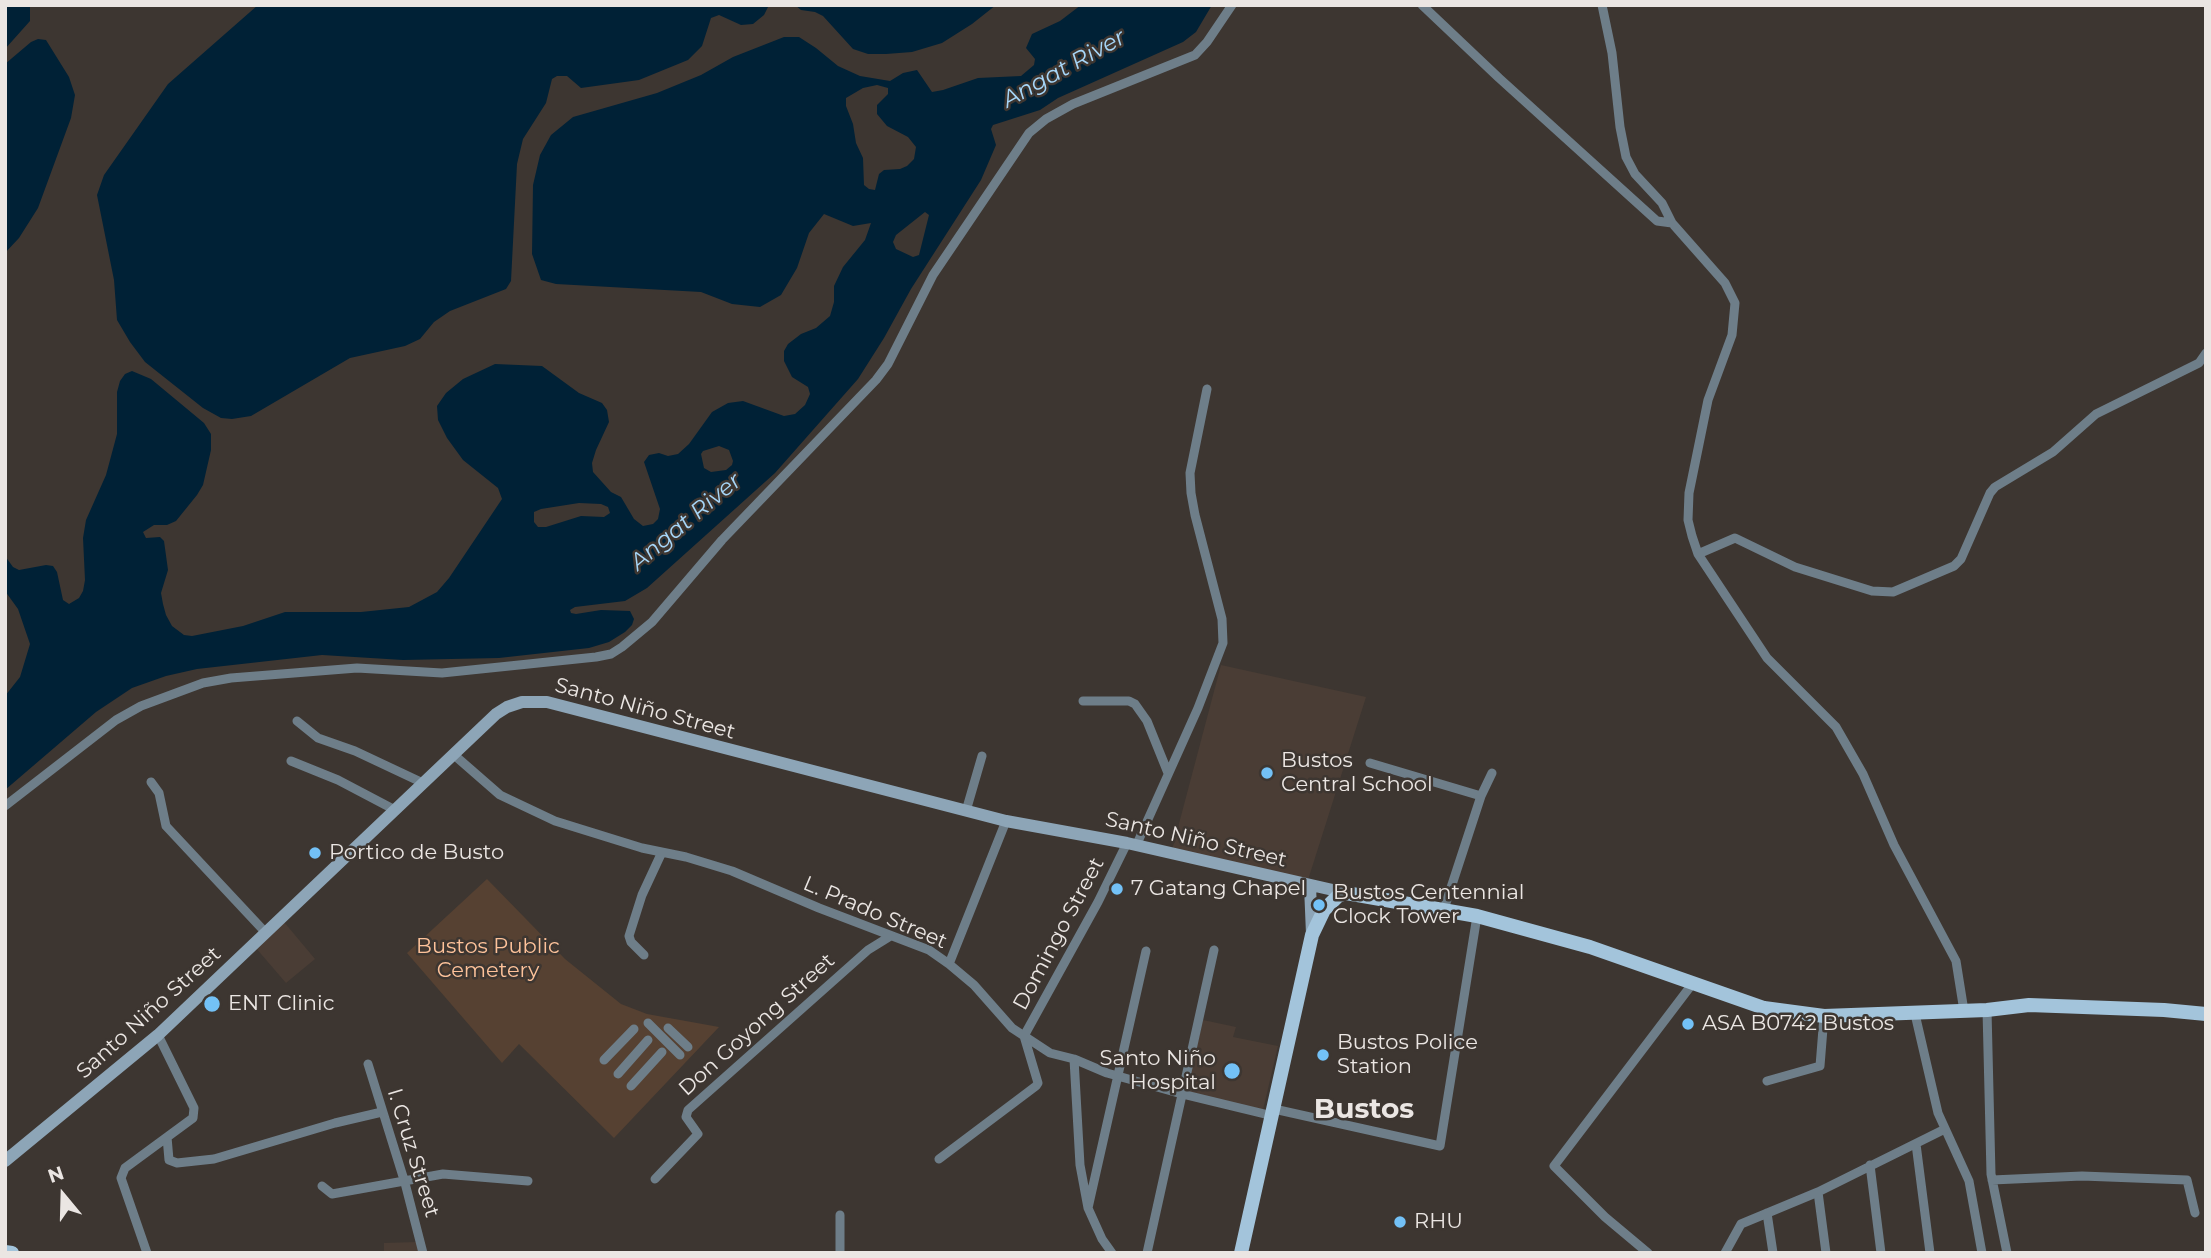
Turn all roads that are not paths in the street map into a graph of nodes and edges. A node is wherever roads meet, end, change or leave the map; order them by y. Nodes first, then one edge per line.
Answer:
1 (1232, 5) edge
2 (1422, 5) edge
3 (1602, 5) edge
4 (1672, 223) junction
5 (2206, 353) edge
6 (1207, 389) dead end
7 (1698, 554) junction
8 (1083, 701) dead end
9 (297, 721) dead end
10 (453, 754) junction
11 (982, 756) dead end
12 (291, 761) dead end
13 (1370, 763) dead end
14 (1168, 773) junction
15 (1492, 774) dead end
16 (151, 782) dead end
17 (423, 783) junction
18 (1480, 796) junction
19 (5, 806) edge
20 (395, 810) junction
21 (966, 811) junction
22 (1006, 821) junction
23 (1132, 845) junction
24 (662, 852) junction
25 (1310, 886) junction
26 (1346, 893) junction
27 (1444, 909) junction
28 (1477, 916) junction
29 (265, 933) junction
30 (1312, 935) junction
31 (890, 937) junction
32 (1214, 950) dead end
33 (1146, 951) dead end
34 (645, 955) dead end
35 (949, 964) junction
36 (1693, 983) junction
37 (1987, 1010) junction
38 (1964, 1011) junction
39 (1915, 1014) junction
40 (2206, 1014) edge
41 (1824, 1016) junction
42 (648, 1023) dead end
43 (668, 1028) dead end
44 (634, 1029) dead end
45 (159, 1035) junction
46 (1024, 1035) junction
47 (648, 1040) dead end
48 (688, 1047) dead end
49 (662, 1052) dead end
50 (680, 1055) dead end
51 (1074, 1059) junction
52 (604, 1060) dead end
53 (368, 1064) dead end
54 (618, 1074) dead end
55 (1117, 1076) junction
56 (1767, 1081) dead end
57 (631, 1086) dead end
58 (1182, 1094) junction
59 (382, 1112) junction
60 (1273, 1113) junction
61 (1945, 1129) junction
62 (167, 1137) junction
63 (1916, 1144) junction
64 (939, 1159) dead end
65 (5, 1161) edge
66 (1870, 1165) junction
67 (654, 1179) dead end
68 (1992, 1180) junction
69 (528, 1181) dead end
70 (405, 1182) junction
71 (322, 1186) dead end
72 (1818, 1192) junction
73 (1088, 1208) junction
74 (1767, 1213) junction
75 (2195, 1213) dead end
76 (840, 1215) dead end
77 (5, 1252) edge
78 (12, 1253) edge
79 (147, 1253) edge
80 (423, 1253) edge
81 (840, 1253) edge
82 (1112, 1253) edge
83 (1147, 1253) edge
84 (1241, 1253) edge
85 (1648, 1253) edge
86 (1726, 1253) edge
87 (1773, 1253) edge
88 (1826, 1253) edge
89 (1881, 1253) edge
90 (1930, 1253) edge
91 (1982, 1253) edge
92 (2007, 1253) edge

1 - 19 street
2 - 4 street
3 - 4 street
4 - 7 street
5 - 7 street
6 - 14 street, Domingo Street
7 - 38 street
8 - 14 street
9 - 17 street
10 - 17 street, Santo Niño Street
10 - 21 street, Santo Niño Street
10 - 24 street, L. Prado Street
11 - 21 street
12 - 20 street
13 - 18 street
14 - 23 street, Domingo Street
15 - 18 street
16 - 29 street
17 - 20 street, Santo Niño Street
18 - 27 street
20 - 29 street, Santo Niño Street
21 - 22 street, Santo Niño Street
22 - 23 street, Santo Niño Street
22 - 35 street
23 - 25 street, Santo Niño Street
23 - 46 street, Domingo Street
24 - 31 street, L. Prado Street
24 - 34 street
25 - 26 street, Santo Niño Street
25 - 30 street, Santo Niño Street
26 - 27 main road
26 - 30 main road
27 - 28 main road
28 - 36 main road
28 - 60 street, L. Prado Street
29 - 45 street, Santo Niño Street
30 - 60 main road
31 - 35 street, L. Prado Street
31 - 67 street, Don Goyong Street
32 - 58 street
33 - 55 street
35 - 46 street, L. Prado Street
36 - 41 main road
36 - 85 street
37 - 38 main road
37 - 40 main road
37 - 68 street
38 - 39 main road
39 - 41 main road
39 - 61 street
41 - 56 street
42 - 50 street
43 - 48 street
44 - 52 street
45 - 62 street
45 - 65 street, Santo Niño Street
46 - 51 street, L. Prado Street
46 - 64 street, Domingo Street
47 - 54 street
49 - 57 street
51 - 55 street, L. Prado Street
51 - 73 street
53 - 59 street, I. Cruz Street
55 - 58 street, L. Prado Street
55 - 73 street
58 - 60 street, L. Prado Street
58 - 83 street
59 - 62 street
59 - 70 street, I. Cruz Street
60 - 84 main road
61 - 63 street
61 - 91 street
62 - 79 street
63 - 66 street
63 - 90 street
66 - 72 street
66 - 89 street
68 - 75 street
68 - 92 street
69 - 70 street
70 - 71 street
70 - 80 street, I. Cruz Street
72 - 74 street
72 - 88 street
73 - 82 street
74 - 86 street
74 - 87 street
76 - 81 street
77 - 78 main road

